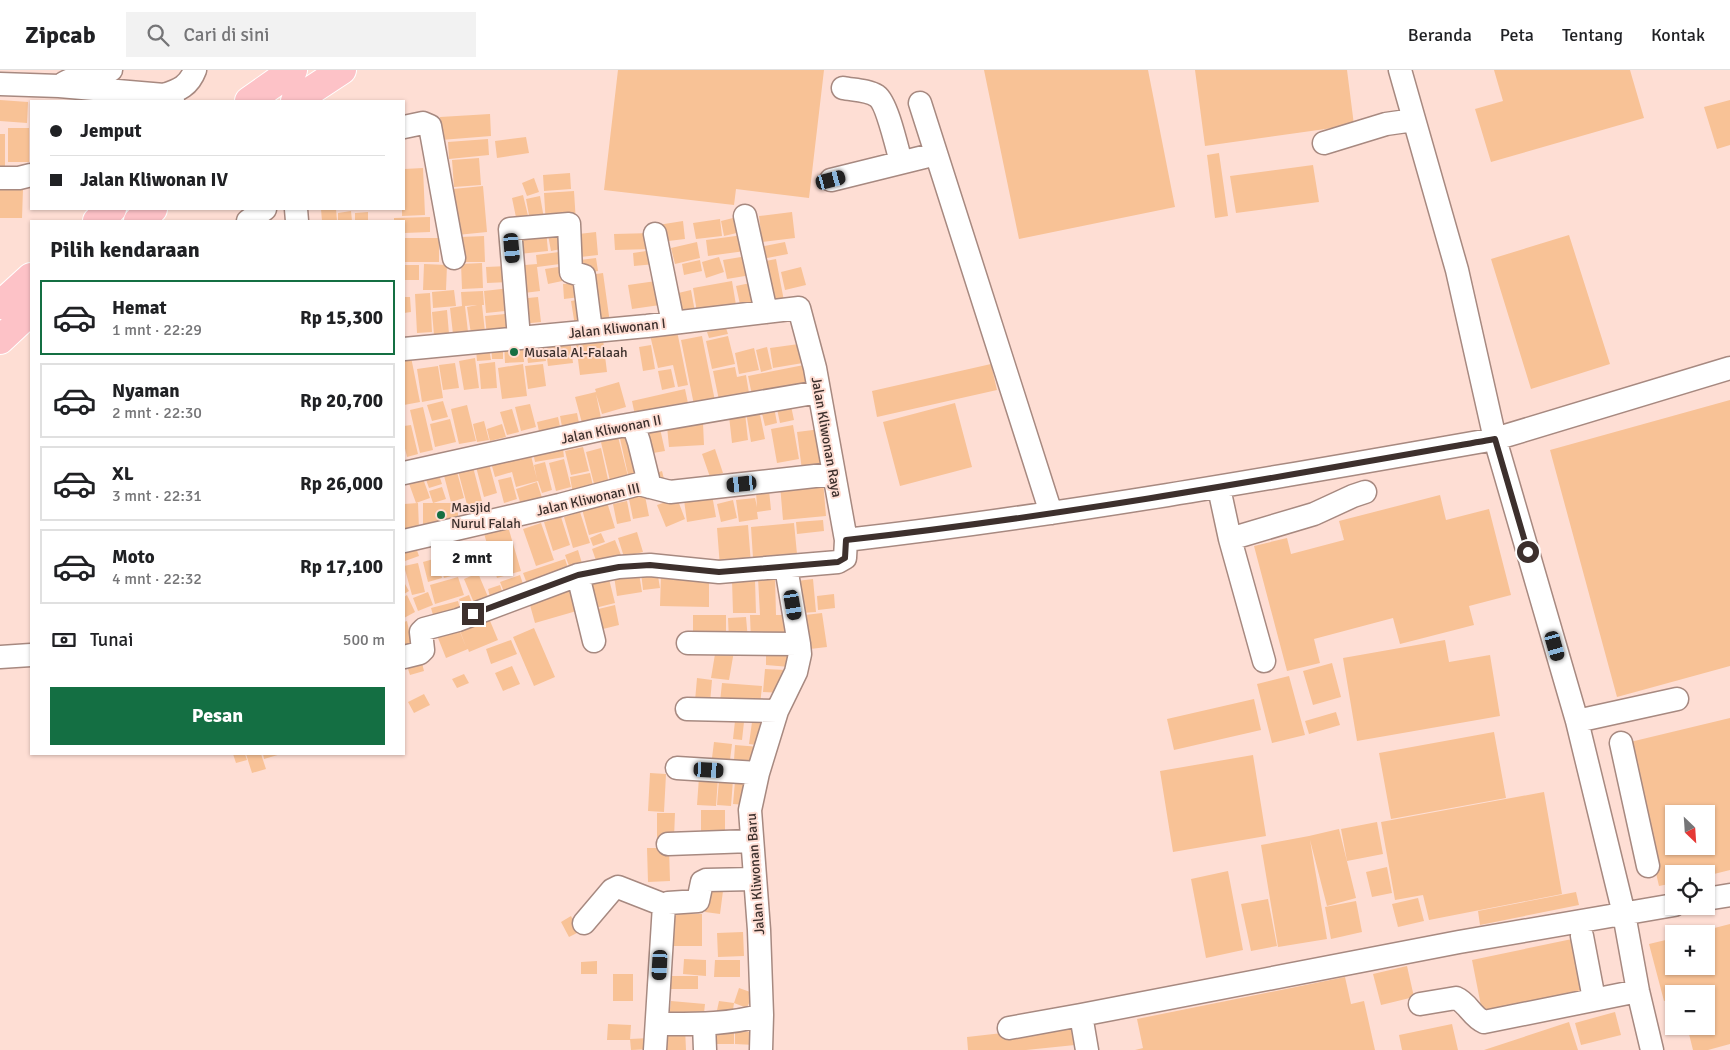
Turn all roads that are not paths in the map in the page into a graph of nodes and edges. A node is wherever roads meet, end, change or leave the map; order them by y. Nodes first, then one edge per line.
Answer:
1 (111, 70) edge
2 (195, 70) edge
3 (293, 70) edge
4 (342, 70) edge
5 (1400, 70) edge
6 (0, 84) edge
7 (59, 86) junction
8 (843, 88) dead end
9 (35, 93) edge
10 (170, 99) edge
11 (251, 100) edge
12 (297, 100) edge
13 (920, 102) dead end
14 (1414, 120) junction
15 (405, 127) edge
16 (1324, 143) dead end
17 (936, 154) junction
18 (901, 162) junction
19 (30, 175) edge
20 (0, 178) edge
21 (831, 180) dead end
22 (111, 210) edge
23 (152, 210) edge
24 (264, 210) edge
25 (746, 216) dead end
26 (98, 220) edge
27 (139, 220) edge
28 (249, 220) edge
29 (655, 234) dead end
30 (454, 258) dead end
31 (30, 278) edge
32 (0, 305) edge
33 (800, 308) joint
34 (766, 312) junction
35 (30, 313) edge
36 (673, 323) junction
37 (590, 331) junction
38 (519, 338) junction
39 (0, 340) edge
40 (405, 349) edge
41 (1730, 368) edge
42 (820, 392) junction
43 (633, 424) junction
44 (1495, 439) junction
45 (405, 473) edge
46 (834, 474) junction
47 (650, 487) junction
48 (1219, 488) junction
49 (1364, 492) dead end
50 (1051, 513) junction
51 (1230, 539) junction
52 (846, 540) junction
53 (405, 541) edge
54 (786, 566) junction
55 (578, 575) junction
56 (594, 642) dead end
57 (688, 643) dead end
58 (800, 644) junction
59 (30, 654) edge
60 (0, 657) edge
61 (405, 657) edge
62 (1264, 661) dead end
63 (1677, 700) dead end
64 (687, 709) dead end
65 (777, 711) junction
66 (1576, 721) junction
67 (1621, 743) dead end
68 (677, 768) dead end
69 (758, 773) junction
70 (1635, 807) junction
71 (1600, 816) junction
72 (751, 841) junction
73 (668, 844) dead end
74 (1648, 866) dead end
75 (754, 879) junction
76 (1730, 895) edge
77 (1715, 898) edge
78 (664, 905) junction
79 (1665, 907) edge
80 (1624, 914) junction
81 (584, 923) dead end
82 (1582, 936) dead end
83 (1638, 991) junction
84 (1594, 1000) junction
85 (1420, 1004) dead end
86 (762, 1015) junction
87 (1081, 1015) junction
88 (657, 1024) junction
89 (704, 1024) junction
90 (1009, 1028) dead end
91 (655, 1050) edge
92 (705, 1050) edge
93 (761, 1050) edge
94 (1087, 1050) edge
95 (1652, 1050) edge

1 - 7 street
2 - 10 street
3 - 11 highway
4 - 12 highway
5 - 14 street
6 - 9 street
7 - 9 street
7 - 10 street
8 - 18 street
13 - 17 street
14 - 16 street
14 - 44 street
15 - 30 street
17 - 18 street
17 - 50 street
18 - 21 street
19 - 20 street
22 - 26 highway
23 - 27 highway
24 - 28 street
25 - 34 street
29 - 36 street
31 - 32 highway
33 - 34 street, Jalan Kliwonan I
33 - 42 street, Jalan Kliwonan Raya
34 - 36 street, Jalan Kliwonan I
35 - 39 highway
36 - 37 street, Jalan Kliwonan I
37 - 38 street, Jalan Kliwonan I
37 - 38 street
38 - 40 street, Jalan Kliwonan I
41 - 44 street
42 - 43 street, Jalan Kliwonan II
42 - 46 street, Jalan Kliwonan Raya
43 - 45 street, Jalan Kliwonan II
43 - 47 street
44 - 48 street
44 - 66 street
46 - 47 street, Jalan Kliwonan III
46 - 52 street, Jalan Kliwonan Raya
47 - 53 street, Jalan Kliwonan III
48 - 50 street
48 - 51 street
49 - 51 street
50 - 52 street
51 - 62 street
52 - 54 street, Jalan Kliwonan Raya
54 - 55 street
54 - 58 street, Jalan Kliwonan Baru
55 - 56 street
55 - 61 street
57 - 58 street
58 - 65 street, Jalan Kliwonan Baru
59 - 60 street
63 - 66 street
64 - 65 street
65 - 69 street, Jalan Kliwonan Baru
66 - 71 street
67 - 70 street
68 - 69 street
69 - 72 street, Jalan Kliwonan Baru
70 - 71 street
70 - 74 street
71 - 80 street
72 - 73 street
72 - 75 street, Jalan Kliwonan Baru
75 - 78 street
75 - 86 street, Jalan Kliwonan Baru
76 - 77 street
78 - 81 street
78 - 88 street
79 - 80 street
80 - 83 street
80 - 87 street
82 - 84 street
83 - 84 street
83 - 95 street
84 - 85 street
86 - 89 street
86 - 93 street, Jalan Kliwonan Baru
87 - 90 street
87 - 94 street
88 - 89 street
88 - 91 street
89 - 92 street

